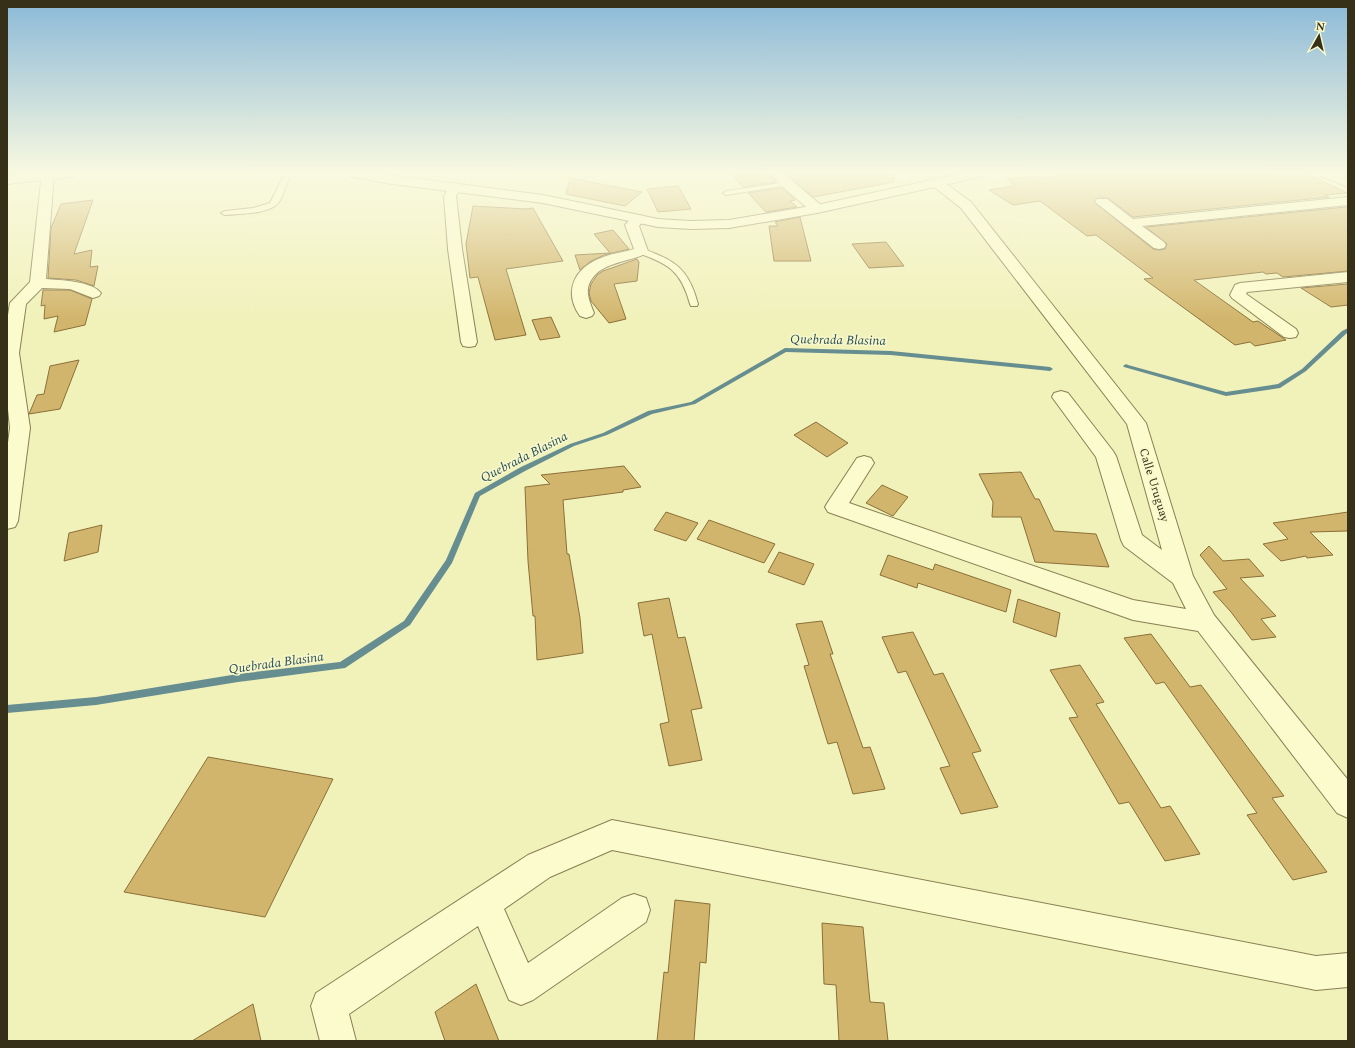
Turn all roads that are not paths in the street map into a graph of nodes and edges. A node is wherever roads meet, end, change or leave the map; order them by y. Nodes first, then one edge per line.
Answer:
1 (44, 222) edge
2 (452, 222) edge
3 (635, 222) edge
4 (653, 222) edge
5 (741, 222) edge
6 (980, 222) edge
7 (1142, 222) edge
8 (1131, 223) joint
9 (1159, 244) dead end
10 (641, 250) junction
11 (1348, 277) edge
12 (38, 283) junction
13 (93, 293) dead end
14 (694, 304) dead end
15 (586, 313) dead end
16 (1290, 333) dead end
17 (469, 342) dead end
18 (1061, 397) dead end
19 (864, 463) dead end
20 (7, 521) edge
21 (1181, 577) junction
22 (1206, 622) junction
23 (1348, 804) edge
24 (484, 902) junction
25 (634, 910) dead end
26 (1348, 970) edge
27 (338, 1041) edge

1 - 12 street
2 - 17 street
3 - 10 street
4 - 5 street
6 - 21 street, Calle Uruguay
7 - 8 street
8 - 9 street
10 - 14 lane
10 - 15 street
11 - 16 street
12 - 13 street
12 - 20 street
18 - 21 street
19 - 22 street
21 - 22 street, Calle Uruguay
22 - 23 street, Calle Uruguay
24 - 25 street
24 - 26 street
24 - 27 street

